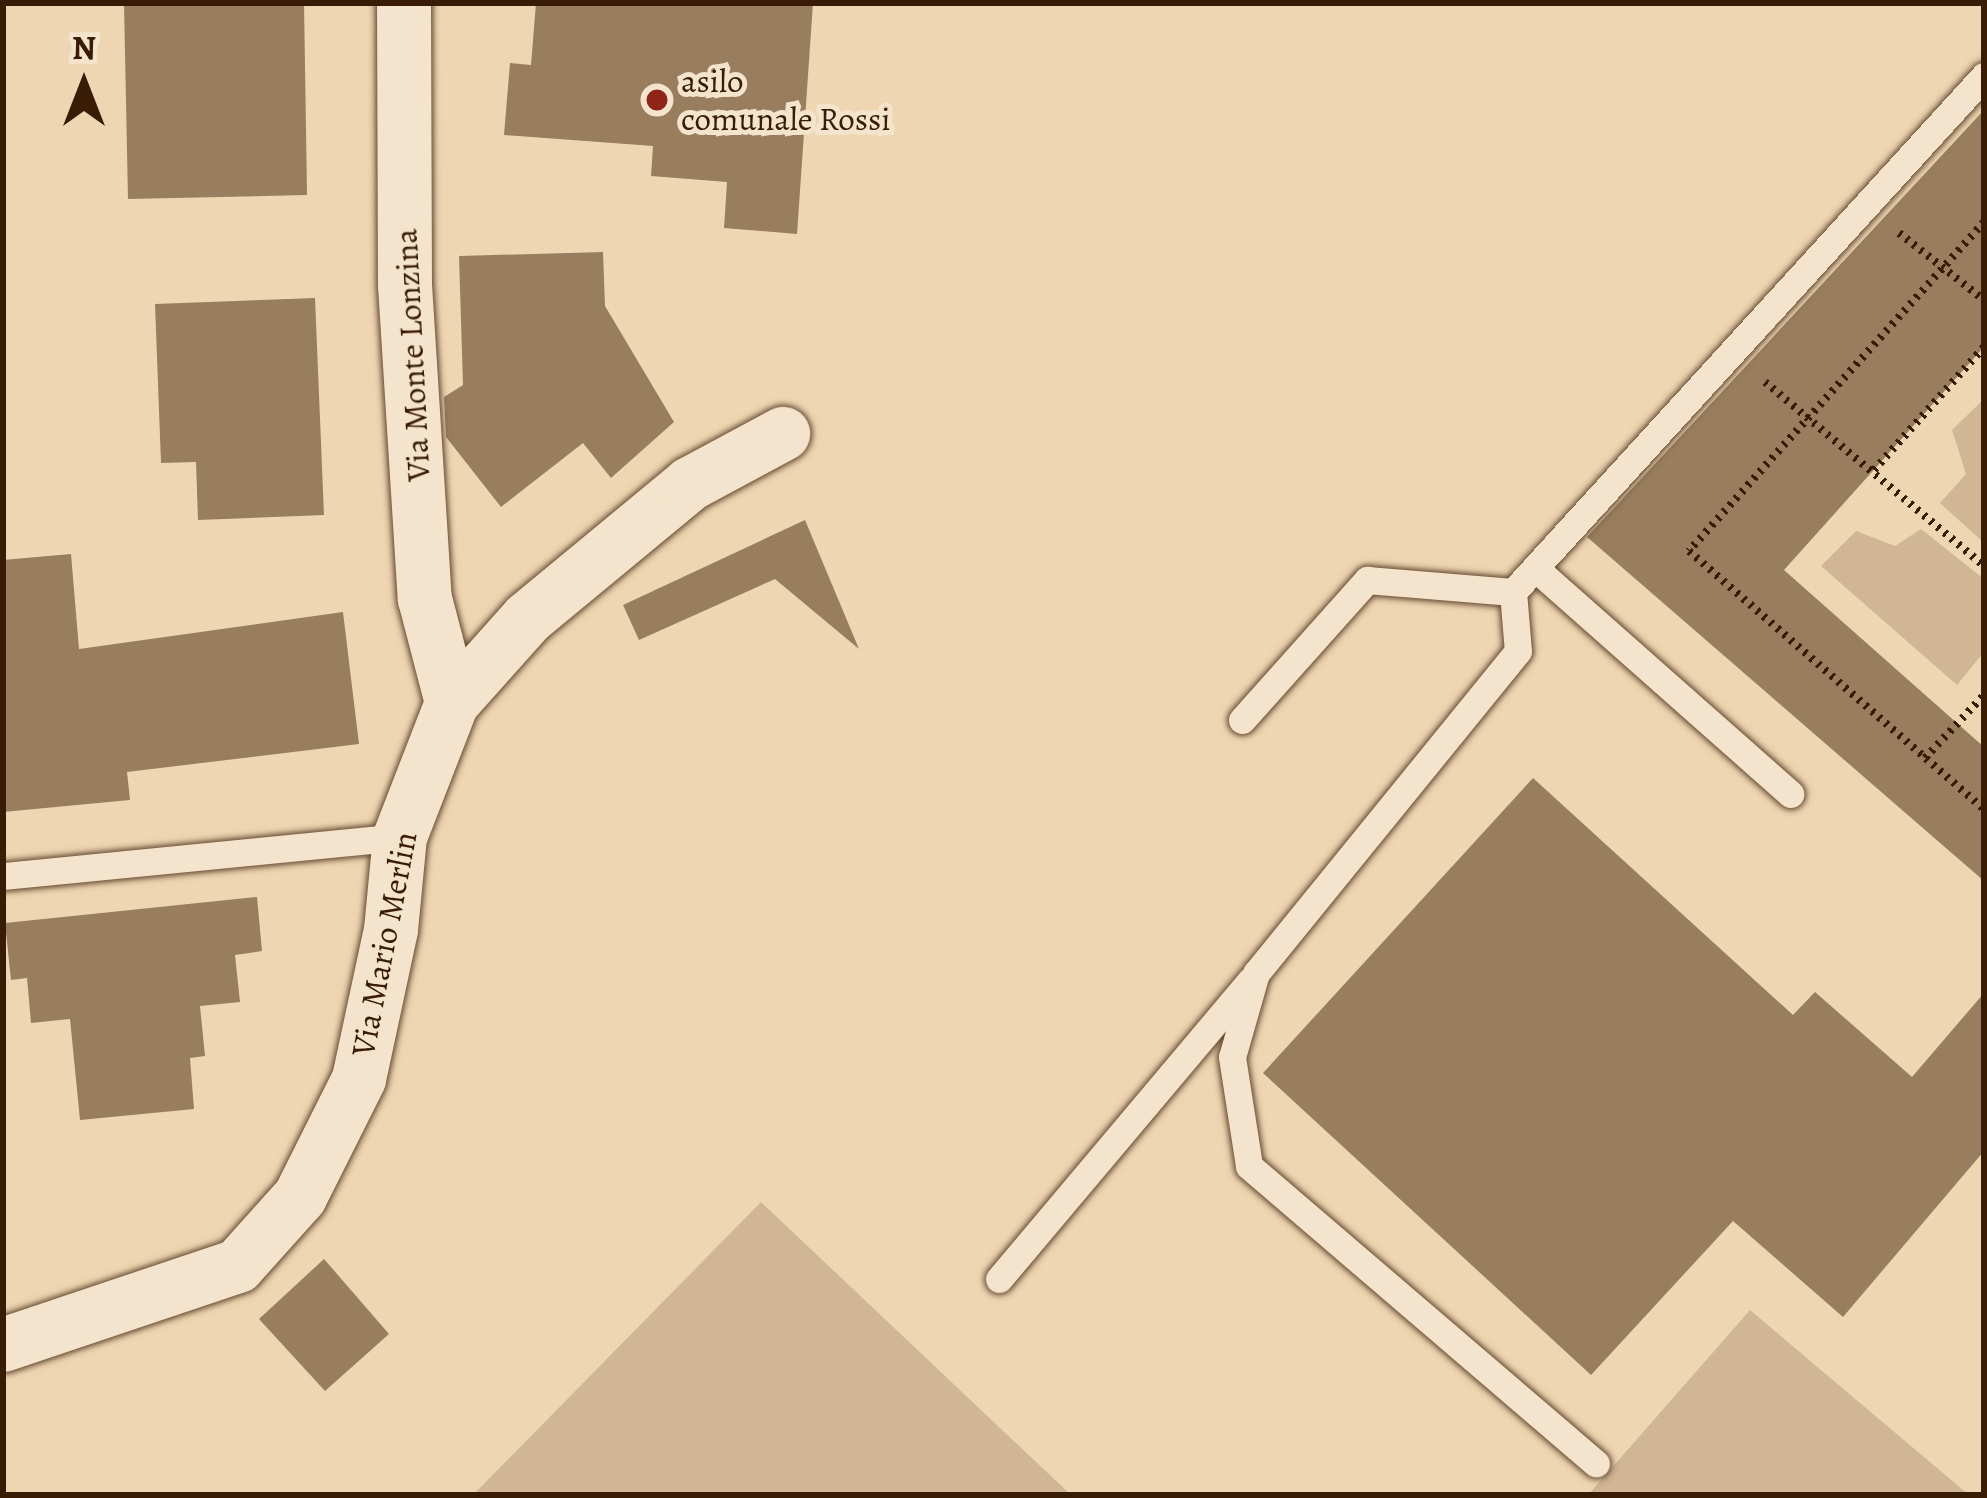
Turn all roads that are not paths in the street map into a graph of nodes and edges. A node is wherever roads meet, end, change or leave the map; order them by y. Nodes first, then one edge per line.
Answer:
1 (404, 3) edge
2 (1984, 76) edge
3 (784, 434) dead end
4 (1535, 568) junction
5 (1513, 592) junction
6 (452, 703) junction
7 (1242, 720) dead end
8 (1790, 794) dead end
9 (400, 837) junction
10 (3, 876) edge
11 (1256, 973) junction
12 (999, 1279) dead end
13 (3, 1346) edge
14 (1596, 1463) dead end

1 - 6 street, Via Monte Lonzina
2 - 4 lane
3 - 6 street, Via Mario Merlin
4 - 5 lane
4 - 8 lane
5 - 7 lane
5 - 11 lane
6 - 9 street, Via Mario Merlin
9 - 10 lane
9 - 13 street, Via Mario Merlin
11 - 12 lane
11 - 14 lane

